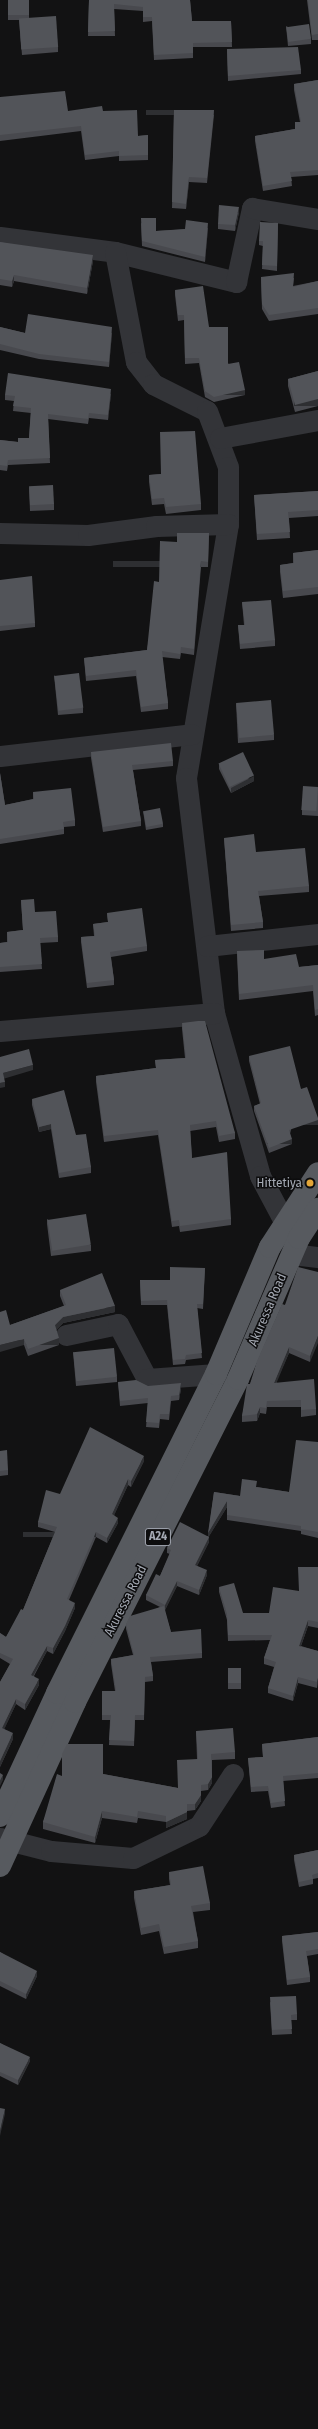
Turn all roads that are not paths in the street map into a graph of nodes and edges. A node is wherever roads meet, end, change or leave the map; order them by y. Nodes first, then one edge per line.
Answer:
1 (318, 219) edge
2 (0, 237) edge
3 (115, 252) junction
4 (318, 420) edge
5 (220, 438) junction
6 (228, 524) junction
7 (0, 532) edge
8 (192, 734) junction
9 (0, 756) edge
10 (318, 934) edge
11 (207, 946) junction
12 (214, 1013) junction
13 (0, 1031) edge
14 (318, 1173) edge
15 (318, 1209) edge
16 (292, 1238) junction
17 (318, 1257) edge
18 (66, 1335) dead end
19 (216, 1374) junction
20 (233, 1774) dead end
21 (0, 1816) edge
22 (6, 1841) edge
23 (0, 1866) edge

1 - 3 street
2 - 3 street
3 - 5 street
4 - 5 street
5 - 6 street
6 - 7 street
6 - 8 street
8 - 9 street
8 - 11 street
10 - 11 street
11 - 12 street
12 - 13 street
12 - 16 street
14 - 16 highway, Akuressa Road / A24
15 - 16 highway, Akuressa Road / A24
16 - 17 street
16 - 19 highway, Akuressa Road / A24
16 - 22 highway, Akuressa Road / A24
18 - 19 street
19 - 21 highway, Akuressa Road / A24
20 - 22 street
22 - 23 highway, Akuressa Road / A24

